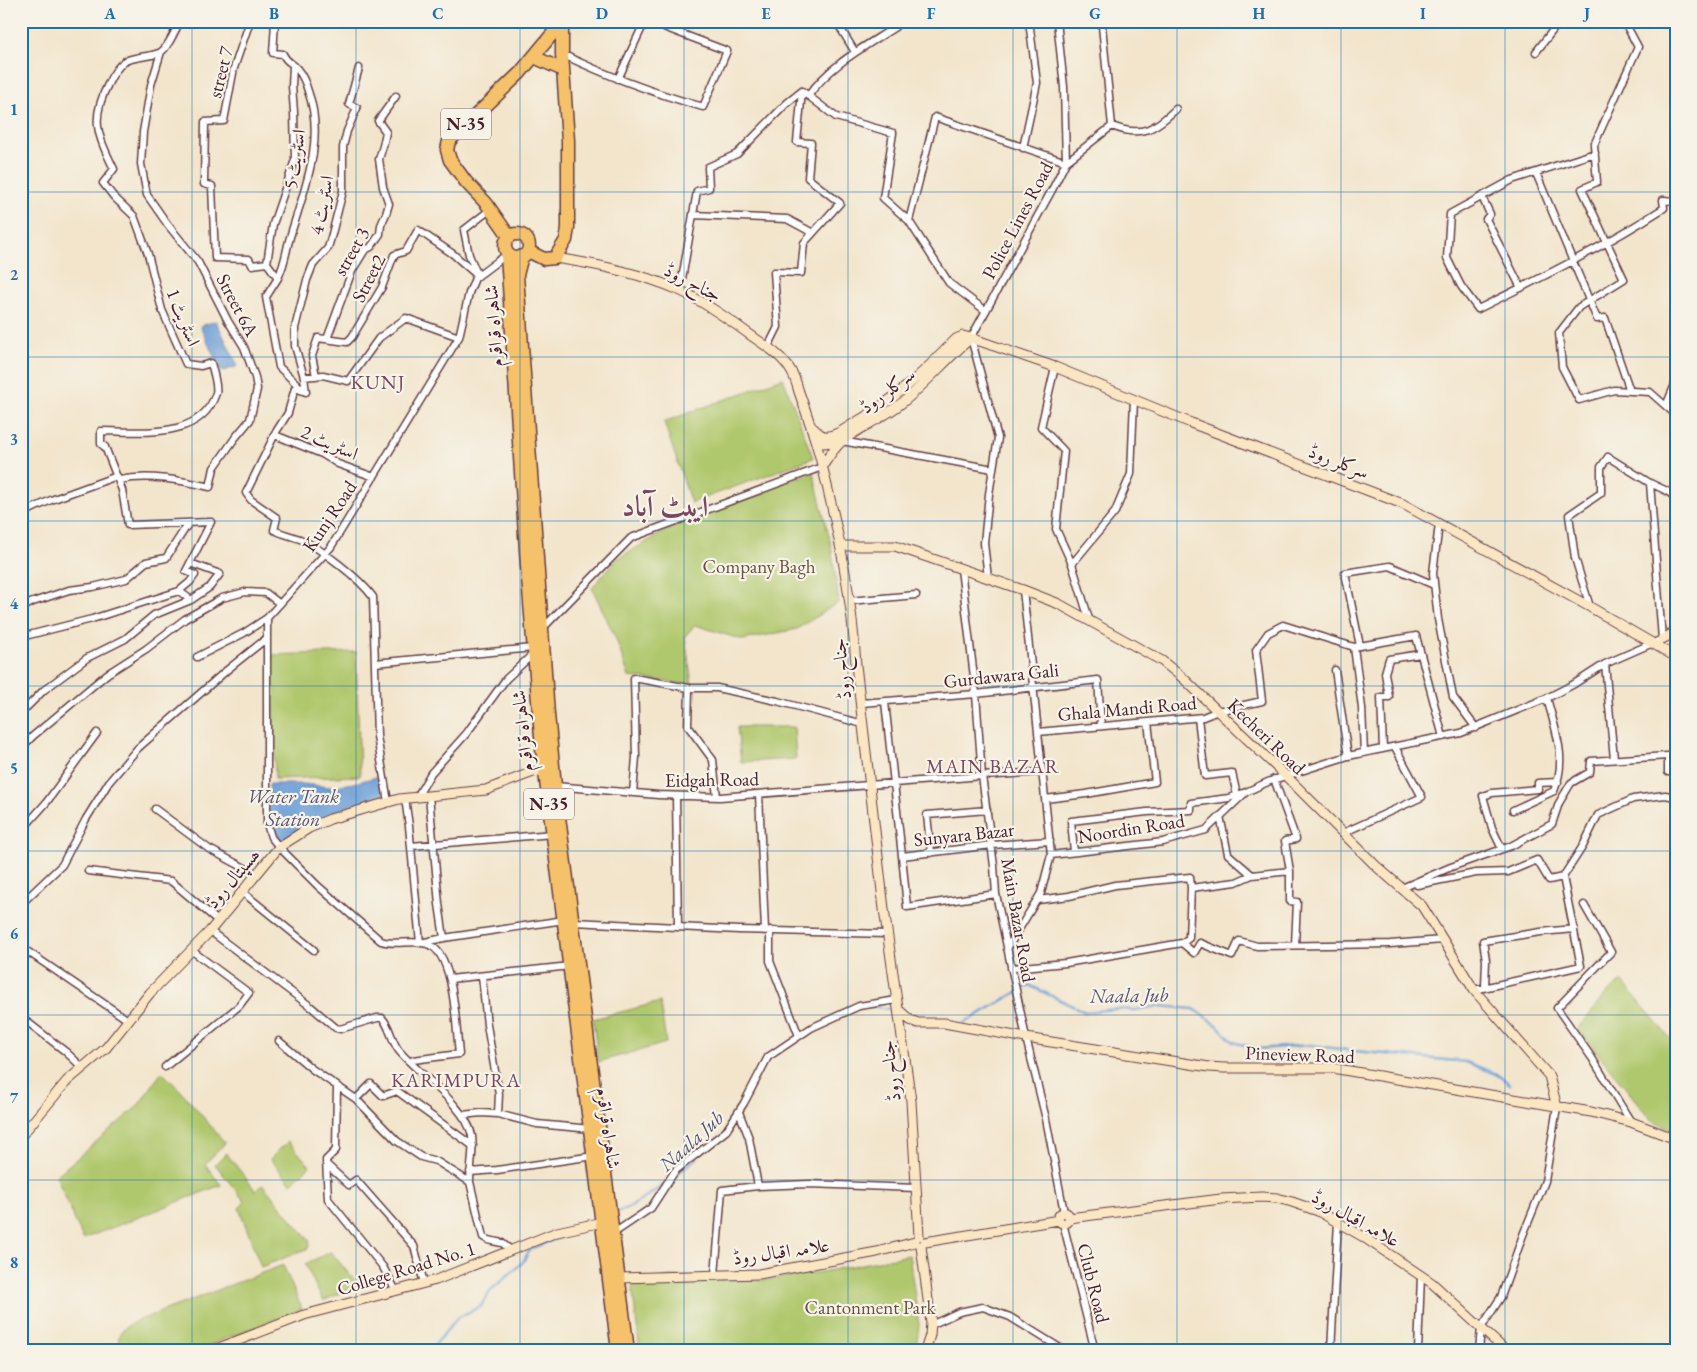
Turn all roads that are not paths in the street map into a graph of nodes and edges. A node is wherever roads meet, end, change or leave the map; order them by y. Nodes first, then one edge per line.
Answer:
1 (180, 21) edge
2 (250, 21) edge
3 (265, 21) edge
4 (646, 21) edge
5 (836, 21) edge
6 (899, 21) edge
7 (1029, 21) edge
8 (1057, 21) edge
9 (1098, 21) edge
10 (1560, 21) edge
11 (1624, 21) edge
12 (562, 22) edge
13 (161, 52) junction
14 (855, 52) junction
15 (1536, 52) dead end
16 (562, 54) junction
17 (534, 57) junction
18 (293, 66) junction
19 (359, 68) dead end
20 (563, 70) junction
21 (618, 79) junction
22 (802, 92) junction
23 (396, 96) dead end
24 (808, 96) junction
25 (1176, 109) dead end
26 (1112, 126) junction
27 (1022, 148) junction
28 (1595, 153) junction
29 (1066, 162) junction
30 (1536, 173) junction
31 (1482, 197) junction
32 (1676, 201) edge
33 (491, 209) junction
34 (692, 215) junction
35 (909, 222) junction
36 (813, 233) junction
37 (509, 236) junction
38 (1606, 242) junction
39 (507, 254) junction
40 (525, 254) junction
41 (555, 258) junction
42 (1572, 262) junction
43 (267, 264) junction
44 (478, 276) junction
45 (278, 278) junction
46 (1521, 288) junction
47 (680, 291) junction
48 (1589, 301) junction
49 (986, 311) junction
50 (459, 336) junction
51 (971, 338) junction
52 (327, 339) junction
53 (768, 347) junction
54 (1055, 367) junction
55 (316, 376) junction
56 (304, 377) junction
57 (1676, 382) edge
58 (1630, 391) junction
59 (306, 392) junction
60 (1134, 399) junction
61 (1666, 406) junction
62 (1676, 415) edge
63 (812, 426) junction
64 (275, 434) junction
65 (840, 437) junction
66 (816, 440) junction
67 (822, 467) junction
68 (993, 469) junction
69 (374, 477) junction
70 (118, 478) junction
71 (1650, 483) junction
72 (1676, 498) edge
73 (21, 514) edge
74 (188, 524) junction
75 (1439, 524) junction
76 (841, 546) junction
77 (325, 554) junction
78 (190, 563) junction
79 (1072, 564) junction
80 (961, 569) junction
81 (988, 578) junction
82 (1434, 585) junction
83 (179, 590) junction
84 (1023, 590) junction
85 (916, 596) dead end
86 (191, 600) junction
87 (850, 601) junction
88 (280, 604) junction
89 (1590, 607) junction
90 (21, 608) edge
91 (267, 618) junction
92 (1089, 620) junction
93 (541, 630) junction
94 (1676, 632) edge
95 (21, 638) edge
96 (267, 638) junction
97 (1662, 639) junction
98 (1652, 643) junction
99 (1357, 646) junction
100 (534, 651) junction
101 (1421, 654) junction
102 (196, 657) dead end
103 (1676, 657) edge
104 (375, 663) junction
105 (1605, 664) junction
106 (1335, 670) dead end
107 (1034, 686) junction
108 (689, 688) junction
109 (976, 694) junction
110 (1547, 698) junction
111 (885, 702) junction
112 (861, 704) junction
113 (1218, 712) junction
114 (21, 713) edge
115 (1198, 718) junction
116 (1148, 722) junction
117 (863, 724) junction
118 (1101, 726) junction
119 (1476, 728) junction
120 (1038, 732) junction
121 (97, 733) dead end
122 (1443, 737) junction
123 (1394, 746) junction
124 (21, 748) edge
125 (1383, 749) junction
126 (1364, 753) junction
127 (1348, 756) junction
128 (1614, 758) junction
129 (545, 770) junction
130 (1041, 772) junction
131 (1676, 772) edge
132 (982, 776) junction
133 (1286, 776) junction
134 (1274, 779) junction
135 (1558, 782) junction
136 (894, 783) junction
137 (555, 786) junction
138 (870, 786) junction
139 (1246, 792) junction
140 (633, 793) junction
141 (759, 794) junction
142 (1237, 795) junction
143 (429, 796) junction
144 (676, 796) junction
145 (417, 797) junction
146 (717, 797) junction
147 (405, 798) junction
148 (1676, 798) edge
149 (1045, 799) junction
150 (388, 802) junction
151 (156, 809) dead end
152 (987, 810) junction
153 (1513, 810) dead end
154 (1220, 816) junction
155 (21, 831) edge
156 (1343, 833) junction
157 (553, 834) junction
158 (1050, 841) junction
159 (433, 844) junction
160 (992, 845) junction
161 (411, 846) junction
162 (279, 847) junction
163 (1502, 849) junction
164 (1074, 852) junction
165 (931, 854) junction
166 (1051, 855) junction
167 (902, 856) junction
168 (1290, 870) junction
169 (88, 871) dead end
170 (256, 874) junction
171 (1252, 875) junction
172 (1563, 878) junction
173 (1191, 888) junction
174 (1402, 888) junction
175 (241, 891) junction
176 (996, 894) junction
177 (1038, 900) junction
178 (21, 904) edge
179 (1584, 905) dead end
180 (218, 921) junction
181 (569, 921) junction
182 (678, 926) junction
183 (1574, 929) junction
184 (768, 930) junction
185 (210, 931) junction
186 (887, 934) junction
187 (444, 938) junction
188 (1443, 940) junction
189 (420, 942) junction
190 (1182, 943) junction
191 (1295, 946) junction
192 (21, 947) edge
193 (1007, 949) junction
194 (192, 950) junction
195 (314, 950) dead end
196 (570, 966) junction
197 (1011, 968) junction
198 (482, 976) junction
199 (450, 983) junction
200 (1485, 988) junction
201 (1474, 990) junction
202 (897, 1000) junction
203 (898, 1010) junction
204 (21, 1017) edge
205 (128, 1020) junction
206 (918, 1023) junction
207 (799, 1036) junction
208 (902, 1036) junction
209 (1026, 1038) junction
210 (279, 1041) dead end
211 (411, 1063) junction
212 (82, 1067) junction
213 (165, 1067) dead end
214 (337, 1086) junction
215 (356, 1099) junction
216 (1557, 1107) junction
217 (739, 1112) junction
218 (498, 1114) junction
219 (462, 1115) junction
220 (1631, 1122) junction
221 (591, 1128) junction
222 (21, 1136) edge
223 (1676, 1139) edge
224 (473, 1146) junction
225 (594, 1156) junction
226 (326, 1164) junction
227 (470, 1172) junction
228 (470, 1182) junction
229 (758, 1186) junction
230 (916, 1188) junction
231 (1064, 1218) junction
232 (607, 1221) junction
233 (1338, 1222) junction
234 (614, 1233) junction
235 (920, 1242) junction
236 (511, 1250) junction
237 (715, 1275) junction
238 (1421, 1276) junction
239 (619, 1278) junction
240 (424, 1283) junction
241 (396, 1291) junction
242 (931, 1325) junction
243 (1481, 1328) junction
244 (211, 1351) edge
245 (618, 1351) edge
246 (628, 1351) edge
247 (925, 1351) edge
248 (1065, 1351) edge
249 (1094, 1351) edge
250 (1331, 1351) edge
251 (1418, 1351) edge
252 (1478, 1351) edge
253 (1506, 1351) edge

1 - 13 street
2 - 43 street, street 7
3 - 18 street, اسٹریٹ 5
4 - 21 street
4 - 21 street
5 - 14 street
6 - 14 street
7 - 27 street
8 - 29 street, Police Lines Road
9 - 26 street
10 - 15 street
11 - 28 street
12 - 16 highway, N-35
12 - 17 highway, N-35
13 - 70 street, Street 6A
13 - 70 street, اسٹریٹ 1
14 - 24 street
16 - 20 highway, N-35
16 - 21 street
17 - 20 highway
17 - 33 highway, N-35
18 - 43 street
18 - 45 street, اسٹریٹ 5
19 - 56 street, اسٹریٹ 4
20 - 41 highway, N-35
22 - 24 street
22 - 34 street
22 - 36 street
23 - 52 street, street 3
24 - 35 street
25 - 26 street
26 - 29 street
27 - 29 street
27 - 35 street
28 - 30 street
28 - 38 street
29 - 49 street, Police Lines Road
30 - 31 street
30 - 42 street
31 - 46 street
31 - 46 street
32 - 38 street
33 - 37 highway, N-35
33 - 44 street
34 - 36 street
34 - 47 street
35 - 49 street
36 - 53 street
37 - 39 highway, شاہراہ قراقرم / N-35
37 - 40 highway
38 - 42 street
38 - 48 street
39 - 40 highway
39 - 44 street, Kunj Road
39 - 100 highway, شاہراہ قراقرم / N-35
40 - 41 highway
40 - 93 highway, شاہراہ قراقرم / N-35
41 - 47 main road, جناح روڈ
42 - 46 street
42 - 48 street
43 - 45 street
44 - 50 street, Kunj Road
44 - 52 street, Street2
45 - 59 street, اسٹریٹ 5
47 - 53 main road, جناح روڈ
48 - 58 street
48 - 58 street
49 - 51 street, Police Lines Road
50 - 55 street
50 - 69 street, Kunj Road
51 - 54 main road, سرکلر روڈ
51 - 65 main road, سرکلر روڈ
51 - 68 street
52 - 55 street
53 - 63 main road, جناح روڈ
54 - 60 main road, سرکلر روڈ
54 - 79 street
55 - 56 street
56 - 59 street, اسٹریٹ 2
57 - 61 street
58 - 61 street
59 - 64 street, اسٹریٹ 2
60 - 75 main road, سرکلر روڈ
60 - 79 street
61 - 62 street
63 - 65 main road
63 - 66 main road, جناح روڈ
64 - 69 street, اسٹریٹ 2
64 - 77 street, اسٹریٹ 2
65 - 66 main road
65 - 67 main road, سرکلر روڈ
65 - 68 street
66 - 67 main road, جناح روڈ
67 - 76 main road, جناح روڈ
67 - 93 street
68 - 81 street
69 - 77 street, Kunj Road
70 - 73 street
70 - 74 street, اسٹریٹ 1
71 - 72 street
71 - 89 street
71 - 97 street
74 - 78 street, اسٹریٹ 1
74 - 90 street
75 - 82 street
75 - 89 main road, سرکلر روڈ
76 - 80 main road, Kecheri Road
76 - 87 main road, جناح روڈ
77 - 88 street, Kunj Road
77 - 104 street
78 - 83 street
78 - 86 street
79 - 92 street
80 - 81 main road, Kecheri Road
80 - 109 street, Main Bazar Road
81 - 84 main road, Kecheri Road
82 - 99 street
82 - 119 street
83 - 86 street
83 - 95 street
84 - 92 main road, Kecheri Road
84 - 107 street
85 - 87 street
86 - 114 street
87 - 112 main road, جناح روڈ
88 - 91 street, Kunj Road
88 - 124 street
89 - 98 main road, سرکلر روڈ
91 - 96 street
91 - 102 street, Kunj Road
92 - 113 main road, Kecheri Road
93 - 137 highway, شاہراہ قراقرم / N-35
94 - 97 main road
96 - 162 street
96 - 178 street
97 - 98 street, Noordin Road
98 - 103 main road, سرکلر روڈ
98 - 105 street, Noordin Road
99 - 101 street
99 - 113 street, Ghala Mandi Road
99 - 126 street
100 - 104 street
100 - 129 highway, شاہراہ قراقرم / N-35
100 - 145 street
101 - 122 street
101 - 125 street
104 - 150 street
105 - 110 street, Noordin Road
105 - 128 street
106 - 127 street
107 - 109 street, Gurdawara Gali
107 - 118 street, Gurdawara Gali
107 - 120 street
108 - 117 street
108 - 140 street
108 - 146 street
109 - 111 street, Gurdawara Gali
109 - 132 street, Main Bazar Road
110 - 119 street, Noordin Road
110 - 135 street
111 - 112 street, Gurdawara Gali
111 - 136 street
112 - 117 main road, جناح روڈ
113 - 115 street, Ghala Mandi Road
113 - 133 main road, Kecheri Road
115 - 116 street, Ghala Mandi Road
115 - 142 street
116 - 118 street, Ghala Mandi Road
116 - 149 street
117 - 138 main road, جناح روڈ
118 - 120 street, Ghala Mandi Road
119 - 122 street, Noordin Road
120 - 130 street
121 - 155 street
122 - 123 street, Noordin Road
123 - 125 street, Noordin Road
123 - 156 street
125 - 126 street, Noordin Road
126 - 127 street, Noordin Road
127 - 133 street, Noordin Road
128 - 131 street
128 - 163 street
129 - 143 main road, ھسپتال روڈ
129 - 157 highway, شاہراہ قراقرم / N-35
130 - 132 street
130 - 149 street
132 - 136 street
132 - 152 street, Main Bazar Road
133 - 134 street, Noordin Road
133 - 156 main road, Kecheri Road
134 - 139 street, Noordin Road
134 - 168 street
135 - 153 street
135 - 163 street
136 - 138 street
136 - 167 street
137 - 140 street, Eidgah Road
137 - 181 highway, شاہراہ قراقرم / N-35
138 - 141 street, Eidgah Road
138 - 186 main road, جناح روڈ
139 - 142 street
139 - 154 street, Noordin Road
140 - 144 street, Eidgah Road
141 - 146 street, Eidgah Road
141 - 184 street
142 - 164 street
143 - 145 main road, ھسپتال روڈ
143 - 159 street
144 - 146 street, Eidgah Road
144 - 182 street
145 - 147 main road, ھسپتال روڈ
147 - 150 main road, ھسپتال روڈ
147 - 161 street
148 - 172 street
149 - 158 street
150 - 162 main road, ھسپتال روڈ
151 - 170 street
152 - 160 street, Main Bazar Road
152 - 165 street
154 - 164 street, Noordin Road
154 - 171 street
156 - 174 main road, Kecheri Road
157 - 159 street
157 - 181 highway, شاہراہ قراقرم / N-35
158 - 160 street, Sunyara Bazar
158 - 166 street
159 - 161 street
159 - 187 street
160 - 165 street, Sunyara Bazar
160 - 176 street, Main Bazar Road
161 - 189 street
162 - 170 main road, ھسپتال روڈ
162 - 189 street
163 - 174 street
164 - 166 street, Noordin Road
165 - 167 street, Sunyara Bazar
166 - 177 street
167 - 176 street, Sunyara Bazar
168 - 171 street
168 - 191 street
169 - 180 street
170 - 175 main road, ھسپتال روڈ
171 - 173 street
172 - 174 street
172 - 183 street
173 - 177 street
173 - 190 street
174 - 188 main road, Kecheri Road
175 - 180 main road, ھسپتال روڈ
175 - 195 street
176 - 193 street, Main Bazar Road
177 - 193 street
179 - 220 street
180 - 185 main road, ھسپتال روڈ
181 - 182 street
181 - 187 street
181 - 196 highway, شاہراہ قراقرم / N-35
181 - 232 highway, شاہراہ قراقرم / N-35
182 - 184 street
183 - 200 street
183 - 200 street
184 - 186 street
184 - 207 street
185 - 194 main road, ھسپتال روڈ
185 - 211 street
186 - 202 main road, جناح روڈ
187 - 189 street
188 - 191 street
188 - 201 main road, Kecheri Road
189 - 199 street
190 - 191 street
190 - 197 street
192 - 205 street
193 - 197 street, Main Bazar Road
194 - 205 main road, ھسپتال روڈ
194 - 213 street
196 - 198 street
196 - 221 highway, شاہراہ قراقرم / N-35
197 - 209 street, Main Bazar Road
198 - 199 street
198 - 218 street
199 - 211 street
200 - 201 street
201 - 216 main road, Kecheri Road
202 - 203 main road, جناح روڈ
202 - 207 street
203 - 206 main road
203 - 208 main road, جناح روڈ
204 - 212 street
205 - 212 main road, ھسپتال روڈ
206 - 208 main road
206 - 209 main road, Pineview Road
207 - 217 street
208 - 230 main road, جناح روڈ
209 - 216 main road, Pineview Road
209 - 231 street, Main Bazar Road
210 - 214 street
211 - 219 street
212 - 222 main road, ھسپتال روڈ
214 - 215 street
214 - 226 street
215 - 224 street
215 - 228 street
216 - 220 main road, Pineview Road
216 - 243 street
217 - 229 street
217 - 234 street
218 - 219 street
218 - 221 street
219 - 224 street
220 - 223 main road, Pineview Road
221 - 225 highway, شاہراہ قراقرم / N-35
224 - 227 street
225 - 227 street
225 - 232 highway, شاہراہ قراقرم / N-35
226 - 240 street
226 - 241 street
227 - 228 street
228 - 236 street
229 - 230 street
229 - 237 street
230 - 235 main road, جناح روڈ
231 - 233 main road, علامہ اقبال روڈ
231 - 235 main road, علامہ اقبال روڈ
231 - 249 street, Club Road
232 - 234 highway, شاہراہ قراقرم / N-35
232 - 236 main road, College Road No. 1
232 - 245 highway, شاہراہ قراقرم / N-35
233 - 238 main road, علامہ اقبال روڈ
233 - 250 street
234 - 239 highway, شاہراہ قراقرم / N-35
235 - 237 main road, علامہ اقبال روڈ
235 - 242 main road, جناح روڈ
236 - 240 main road, College Road No. 1
237 - 239 main road, علامہ اقبال روڈ
238 - 243 main road, علامہ اقبال روڈ
238 - 251 street
239 - 246 highway, شاہراہ قراقرم / N-35
240 - 241 main road, College Road No. 1
241 - 244 main road, College Road No. 1
242 - 247 main road, جناح روڈ
242 - 248 street
243 - 252 street
243 - 253 main road, علامہ اقبال روڈ

